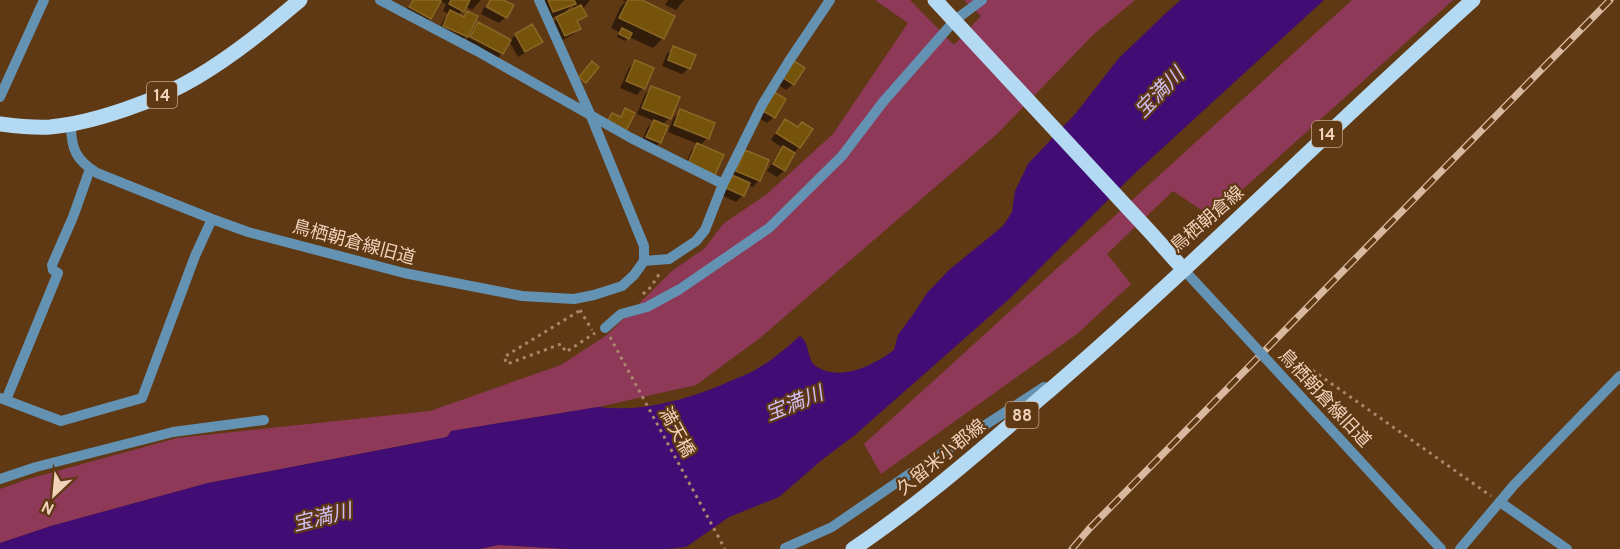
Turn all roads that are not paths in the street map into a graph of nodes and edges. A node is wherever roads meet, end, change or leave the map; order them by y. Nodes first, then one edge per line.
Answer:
1 (44, 0) edge
2 (300, 0) edge
3 (380, 0) edge
4 (539, 0) edge
5 (830, 0) edge
6 (935, 0) edge
7 (982, 0) edge
8 (1473, 0) edge
9 (959, 25) junction
10 (0, 98) edge
11 (591, 116) junction
12 (0, 124) edge
13 (71, 124) junction
14 (90, 169) junction
15 (723, 184) junction
16 (212, 219) junction
17 (644, 261) junction
18 (1184, 270) junction
19 (600, 331) road end
20 (1082, 363) junction
21 (1620, 376) edge
22 (3, 399) edge
23 (264, 420) dead end
24 (0, 479) edge
25 (1500, 502) junction
26 (785, 548) edge
27 (853, 549) edge
28 (1441, 549) edge
29 (1460, 549) edge
30 (1567, 549) edge

1 - 10 street
2 - 13 main road, 14
3 - 11 street
4 - 11 street
5 - 15 street
6 - 9 main road, 鳥栖朝倉線
7 - 9 street
8 - 18 main road, 鳥栖朝倉線 / 14
9 - 18 main road, 鳥栖朝倉線
9 - 19 street
11 - 15 street
11 - 17 street
12 - 13 main road, 14
13 - 14 street
14 - 16 street, 鳥栖朝倉線旧道
14 - 22 street
15 - 17 street
16 - 17 street, 鳥栖朝倉線旧道
16 - 22 street
18 - 20 main road, 久留米小郡線 / 88
18 - 28 street, 鳥栖朝倉線旧道, bridge
20 - 26 street
20 - 27 main road, 久留米小郡線 / 88
21 - 25 street
23 - 24 street
25 - 29 street
25 - 30 street

